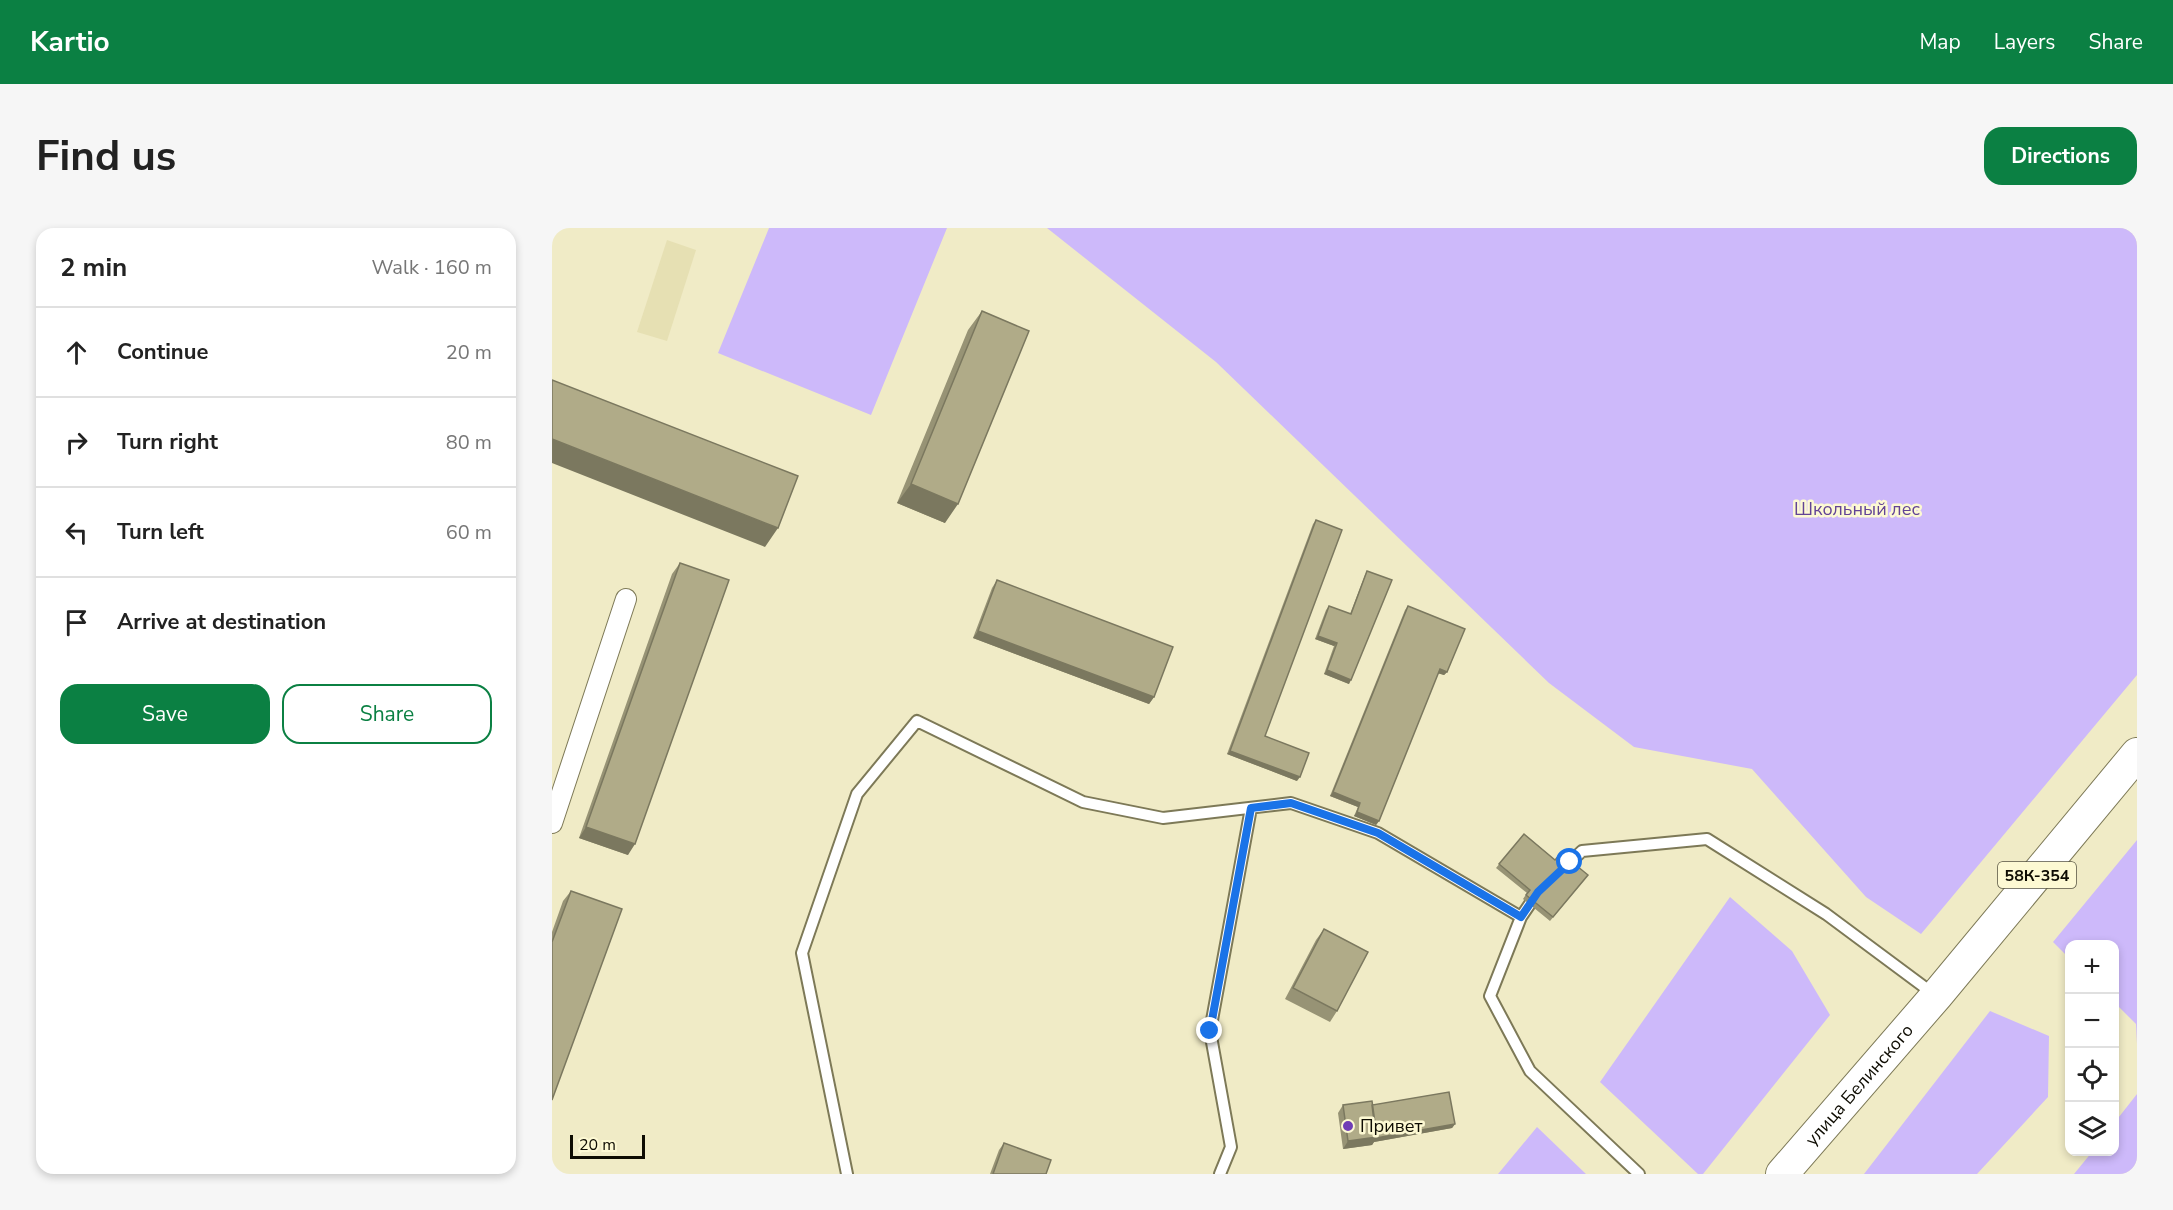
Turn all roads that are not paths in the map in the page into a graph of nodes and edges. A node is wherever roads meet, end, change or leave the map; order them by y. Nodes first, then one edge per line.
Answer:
1 (626, 599) dead end
2 (2137, 754) edge
3 (1251, 808) junction
4 (552, 823) edge
5 (1521, 917) junction
6 (1937, 996) junction
7 (848, 1174) edge
8 (1220, 1174) edge
9 (1639, 1174) edge
10 (1782, 1174) edge

1 - 4 street
2 - 6 main road, 58К-354
3 - 5 lane
3 - 7 lane
3 - 8 lane
5 - 6 lane
5 - 9 lane
6 - 10 main road, улица Белинского / 58К-354

